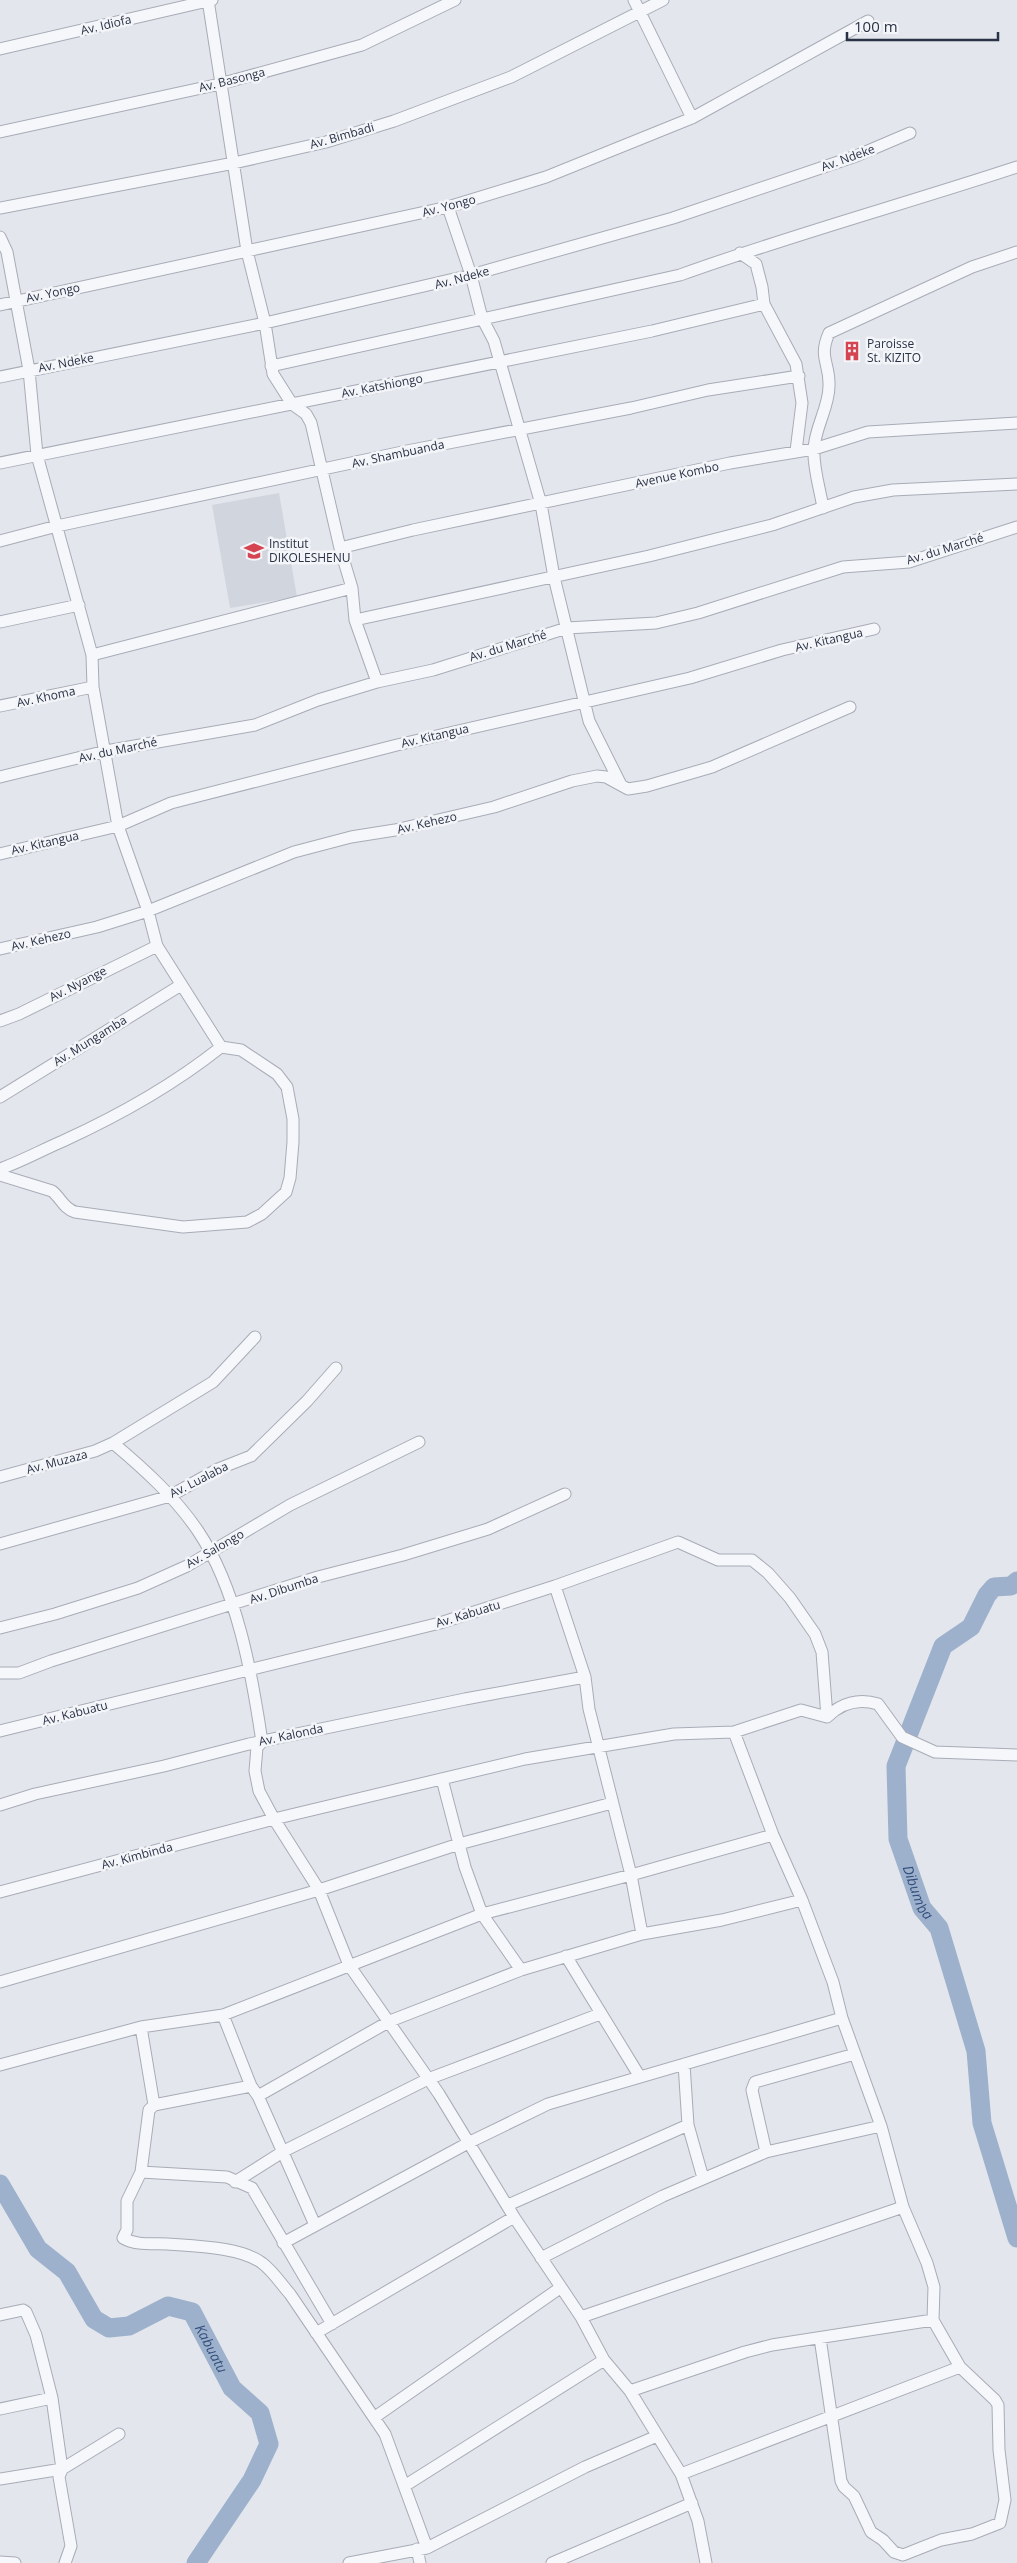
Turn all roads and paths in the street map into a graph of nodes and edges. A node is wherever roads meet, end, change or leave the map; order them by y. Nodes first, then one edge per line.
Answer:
1 (209, 0) edge
2 (455, 0) edge
3 (634, 0) edge
4 (663, 0) edge
5 (640, 12) junction
6 (868, 21) dead end
7 (0, 49) edge
8 (220, 84) junction
9 (692, 118) junction
10 (0, 132) edge
11 (910, 133) dead end
12 (234, 163) junction
13 (1017, 167) edge
14 (0, 208) edge
15 (448, 208) junction
16 (0, 237) edge
17 (247, 251) junction
18 (1017, 252) edge
19 (740, 253) junction
20 (471, 275) junction
21 (16, 302) junction
22 (764, 304) junction
23 (0, 305) edge
24 (482, 318) junction
25 (265, 323) junction
26 (500, 363) junction
27 (271, 366) junction
28 (29, 370) junction
29 (798, 376) junction
30 (0, 377) edge
31 (292, 404) junction
32 (1017, 423) edge
33 (520, 430) junction
34 (814, 449) junction
35 (796, 450) junction
36 (37, 455) junction
37 (0, 463) edge
38 (323, 470) junction
39 (1017, 484) edge
40 (541, 504) junction
41 (823, 508) junction
42 (57, 526) junction
43 (1017, 527) edge
44 (0, 541) edge
45 (340, 548) junction
46 (554, 577) junction
47 (352, 588) junction
48 (79, 605) junction
49 (355, 620) junction
50 (0, 622) edge
51 (567, 628) junction
52 (874, 629) dead end
53 (92, 655) junction
54 (377, 682) junction
55 (93, 687) junction
56 (584, 702) junction
57 (0, 706) edge
58 (850, 706) dead end
59 (106, 751) junction
60 (0, 777) edge
61 (621, 786) junction
62 (118, 826) junction
63 (0, 854) edge
64 (148, 911) junction
65 (157, 946) junction
66 (0, 949) edge
67 (181, 985) junction
68 (0, 1021) edge
69 (221, 1047) junction
70 (0, 1097) edge
71 (0, 1169) edge
72 (0, 1174) edge
73 (255, 1338) dead end
74 (336, 1368) dead end
75 (419, 1442) dead end
76 (114, 1443) junction
77 (0, 1477) edge
78 (564, 1494) dead end
79 (170, 1496) junction
80 (0, 1544) edge
81 (210, 1552) junction
82 (555, 1586) junction
83 (232, 1606) junction
84 (0, 1628) edge
85 (248, 1671) junction
86 (0, 1673) edge
87 (585, 1678) junction
88 (827, 1717) junction
89 (0, 1731) edge
90 (734, 1732) junction
91 (262, 1742) junction
92 (598, 1745) junction
93 (1017, 1755) edge
94 (442, 1779) junction
95 (612, 1803) junction
96 (0, 1805) edge
97 (274, 1819) junction
98 (773, 1835) junction
99 (459, 1844) junction
100 (631, 1876) junction
101 (319, 1890) junction
102 (0, 1892) edge
103 (802, 1900) junction
104 (482, 1914) junction
105 (642, 1934) junction
106 (566, 1956) junction
107 (349, 1964) junction
108 (521, 1970) junction
109 (0, 1982) edge
110 (600, 2014) junction
111 (223, 2015) junction
112 (842, 2018) junction
113 (390, 2021) junction
114 (141, 2027) junction
115 (855, 2054) junction
116 (684, 2064) junction
117 (0, 2065) edge
118 (640, 2077) junction
119 (428, 2079) junction
120 (251, 2086) junction
121 (258, 2096) junction
122 (154, 2105) junction
123 (688, 2125) junction
124 (881, 2126) junction
125 (470, 2142) junction
126 (284, 2151) junction
127 (766, 2152) junction
128 (142, 2172) junction
129 (704, 2178) junction
130 (235, 2182) junction
131 (508, 2206) junction
132 (903, 2207) junction
133 (514, 2217) junction
134 (315, 2225) junction
135 (283, 2243) junction
136 (541, 2258) junction
137 (560, 2288) junction
138 (0, 2315) edge
139 (582, 2317) junction
140 (933, 2320) junction
141 (332, 2324) junction
142 (316, 2333) junction
143 (820, 2338) junction
144 (604, 2360) junction
145 (960, 2367) junction
146 (630, 2391) junction
147 (52, 2398) junction
148 (0, 2409) edge
149 (375, 2417) junction
150 (830, 2417) junction
151 (119, 2434) dead end
152 (657, 2436) junction
153 (62, 2469) junction
154 (681, 2474) junction
155 (0, 2479) edge
156 (406, 2485) junction
157 (692, 2503) junction
158 (422, 2549) junction
159 (0, 2562) edge
160 (15, 2563) edge
161 (65, 2563) edge
162 (349, 2563) edge
163 (420, 2563) edge
164 (552, 2563) edge
165 (706, 2563) edge

1 - 7 street, Av. Idiofa
1 - 8 street
2 - 8 street, Av. Basonga
3 - 5 street
4 - 5 street, Av. Bimbadi
5 - 9 street
5 - 12 street, Av. Bimbadi
6 - 9 street, Av. Yongo
8 - 10 street, Av. Basonga
8 - 12 street
9 - 15 street, Av. Yongo
11 - 20 street, Av. Ndeke
12 - 14 street, Av. Bimbadi
12 - 17 street
13 - 19 street
15 - 17 street, Av. Yongo
15 - 20 street
16 - 21 street
17 - 21 street, Av. Yongo
17 - 25 street
18 - 34 street
19 - 22 street
19 - 24 street
20 - 24 street
20 - 25 street, Av. Ndeke
21 - 23 street, Av. Yongo
21 - 28 street
22 - 26 street, Av. Katshiongo
22 - 29 street
24 - 26 street
24 - 27 street
25 - 27 street
25 - 28 street, Av. Ndeke
26 - 31 street, Av. Katshiongo
26 - 33 street
27 - 31 street
28 - 30 street, Av. Ndeke
28 - 36 street
29 - 33 street, Av. Shambuanda
29 - 35 street
31 - 36 street, Av. Katshiongo
31 - 38 street
32 - 34 street, Avenue Kombo
33 - 38 street, Av. Shambuanda
33 - 40 street
34 - 35 street, Avenue Kombo
34 - 41 street
35 - 40 street, Avenue Kombo
36 - 37 street, Av. Katshiongo
36 - 42 street
38 - 42 street, Av. Shambuanda
38 - 45 street
39 - 41 street
40 - 45 street, Avenue Kombo
40 - 46 street
41 - 46 street
42 - 44 street, Av. Shambuanda
42 - 48 street
43 - 51 street, Av. du Marché
45 - 47 street
46 - 49 street
46 - 51 street
47 - 49 street
47 - 53 street
48 - 50 street
48 - 53 street
49 - 54 street
51 - 54 street, Av. du Marché
51 - 56 street
52 - 56 street, Av. Kitangua
53 - 55 street
54 - 59 street, Av. du Marché
55 - 57 street, Av. Khoma
55 - 59 street
56 - 61 street
56 - 62 street, Av. Kitangua
58 - 61 street, Av. Kehezo
59 - 60 street, Av. du Marché
59 - 62 street
61 - 64 street, Av. Kehezo
62 - 63 street, Av. Kitangua
62 - 64 street
64 - 65 street
64 - 66 street, Av. Kehezo
65 - 67 street
65 - 68 street, Av. Nyange
67 - 69 street
67 - 70 street, Av. Mungamba
69 - 71 street
69 - 72 street
73 - 76 street, Av. Muzaza
74 - 79 street, Av. Lualaba
75 - 81 street, Av. Salongo
76 - 77 street, Av. Muzaza
76 - 79 street
78 - 83 street, Av. Dibumba
79 - 80 street, Av. Lualaba
79 - 81 street
81 - 83 street
81 - 84 street, Av. Salongo
82 - 85 street, Av. Kabuatu
82 - 87 street
82 - 88 street, Av. Kabuatu
83 - 85 street
83 - 86 street, Av. Dibumba
85 - 89 street, Av. Kabuatu
85 - 91 street
87 - 91 street, Av. Kalonda
87 - 92 street
88 - 90 street, Av. Kimbinda
88 - 93 street
90 - 92 street, Av. Kimbinda
90 - 98 street
91 - 96 street, Av. Kalonda
91 - 97 street
92 - 94 street, Av. Kimbinda
92 - 95 street
94 - 97 street, Av. Kimbinda
94 - 99 street
95 - 99 street
95 - 100 street
97 - 101 street
97 - 102 street, Av. Kimbinda
98 - 100 street
98 - 103 street
99 - 101 street
99 - 104 street
100 - 104 street
100 - 105 street
101 - 107 street
101 - 109 street
103 - 105 street
103 - 112 street
104 - 107 street
104 - 108 street
105 - 106 street
106 - 108 street
106 - 110 street
107 - 111 street
107 - 113 street
108 - 113 street
110 - 118 street
110 - 119 street
111 - 114 street
111 - 120 street
112 - 115 street
112 - 116 street
113 - 119 street
113 - 121 street
114 - 117 street
114 - 122 street
115 - 124 street
115 - 127 street
116 - 118 street
116 - 123 street
118 - 125 street
119 - 125 street
119 - 126 street
120 - 121 street
120 - 122 street
121 - 126 street
122 - 128 street
123 - 129 street
123 - 131 street
124 - 127 street
124 - 132 street
125 - 131 street
125 - 134 street
126 - 130 street
126 - 134 street
127 - 129 street
128 - 130 street
128 - 142 street
129 - 136 street
130 - 135 street
131 - 133 street
132 - 139 street
132 - 140 street
133 - 136 street
133 - 141 street
134 - 135 street
135 - 141 street
136 - 137 street
137 - 139 street
137 - 149 street
138 - 147 street
139 - 144 street
140 - 143 street
140 - 145 street
141 - 142 street
142 - 149 street
143 - 146 street
143 - 150 street
144 - 146 street
144 - 156 street
145 - 150 street
145 - 150 street
146 - 152 street
147 - 148 street
147 - 153 street
149 - 156 street
150 - 154 street
151 - 153 street
152 - 154 street
152 - 158 street
153 - 155 street
153 - 161 street
154 - 157 street
156 - 158 street
157 - 164 street
157 - 165 street
158 - 162 street
158 - 163 street
159 - 160 street

